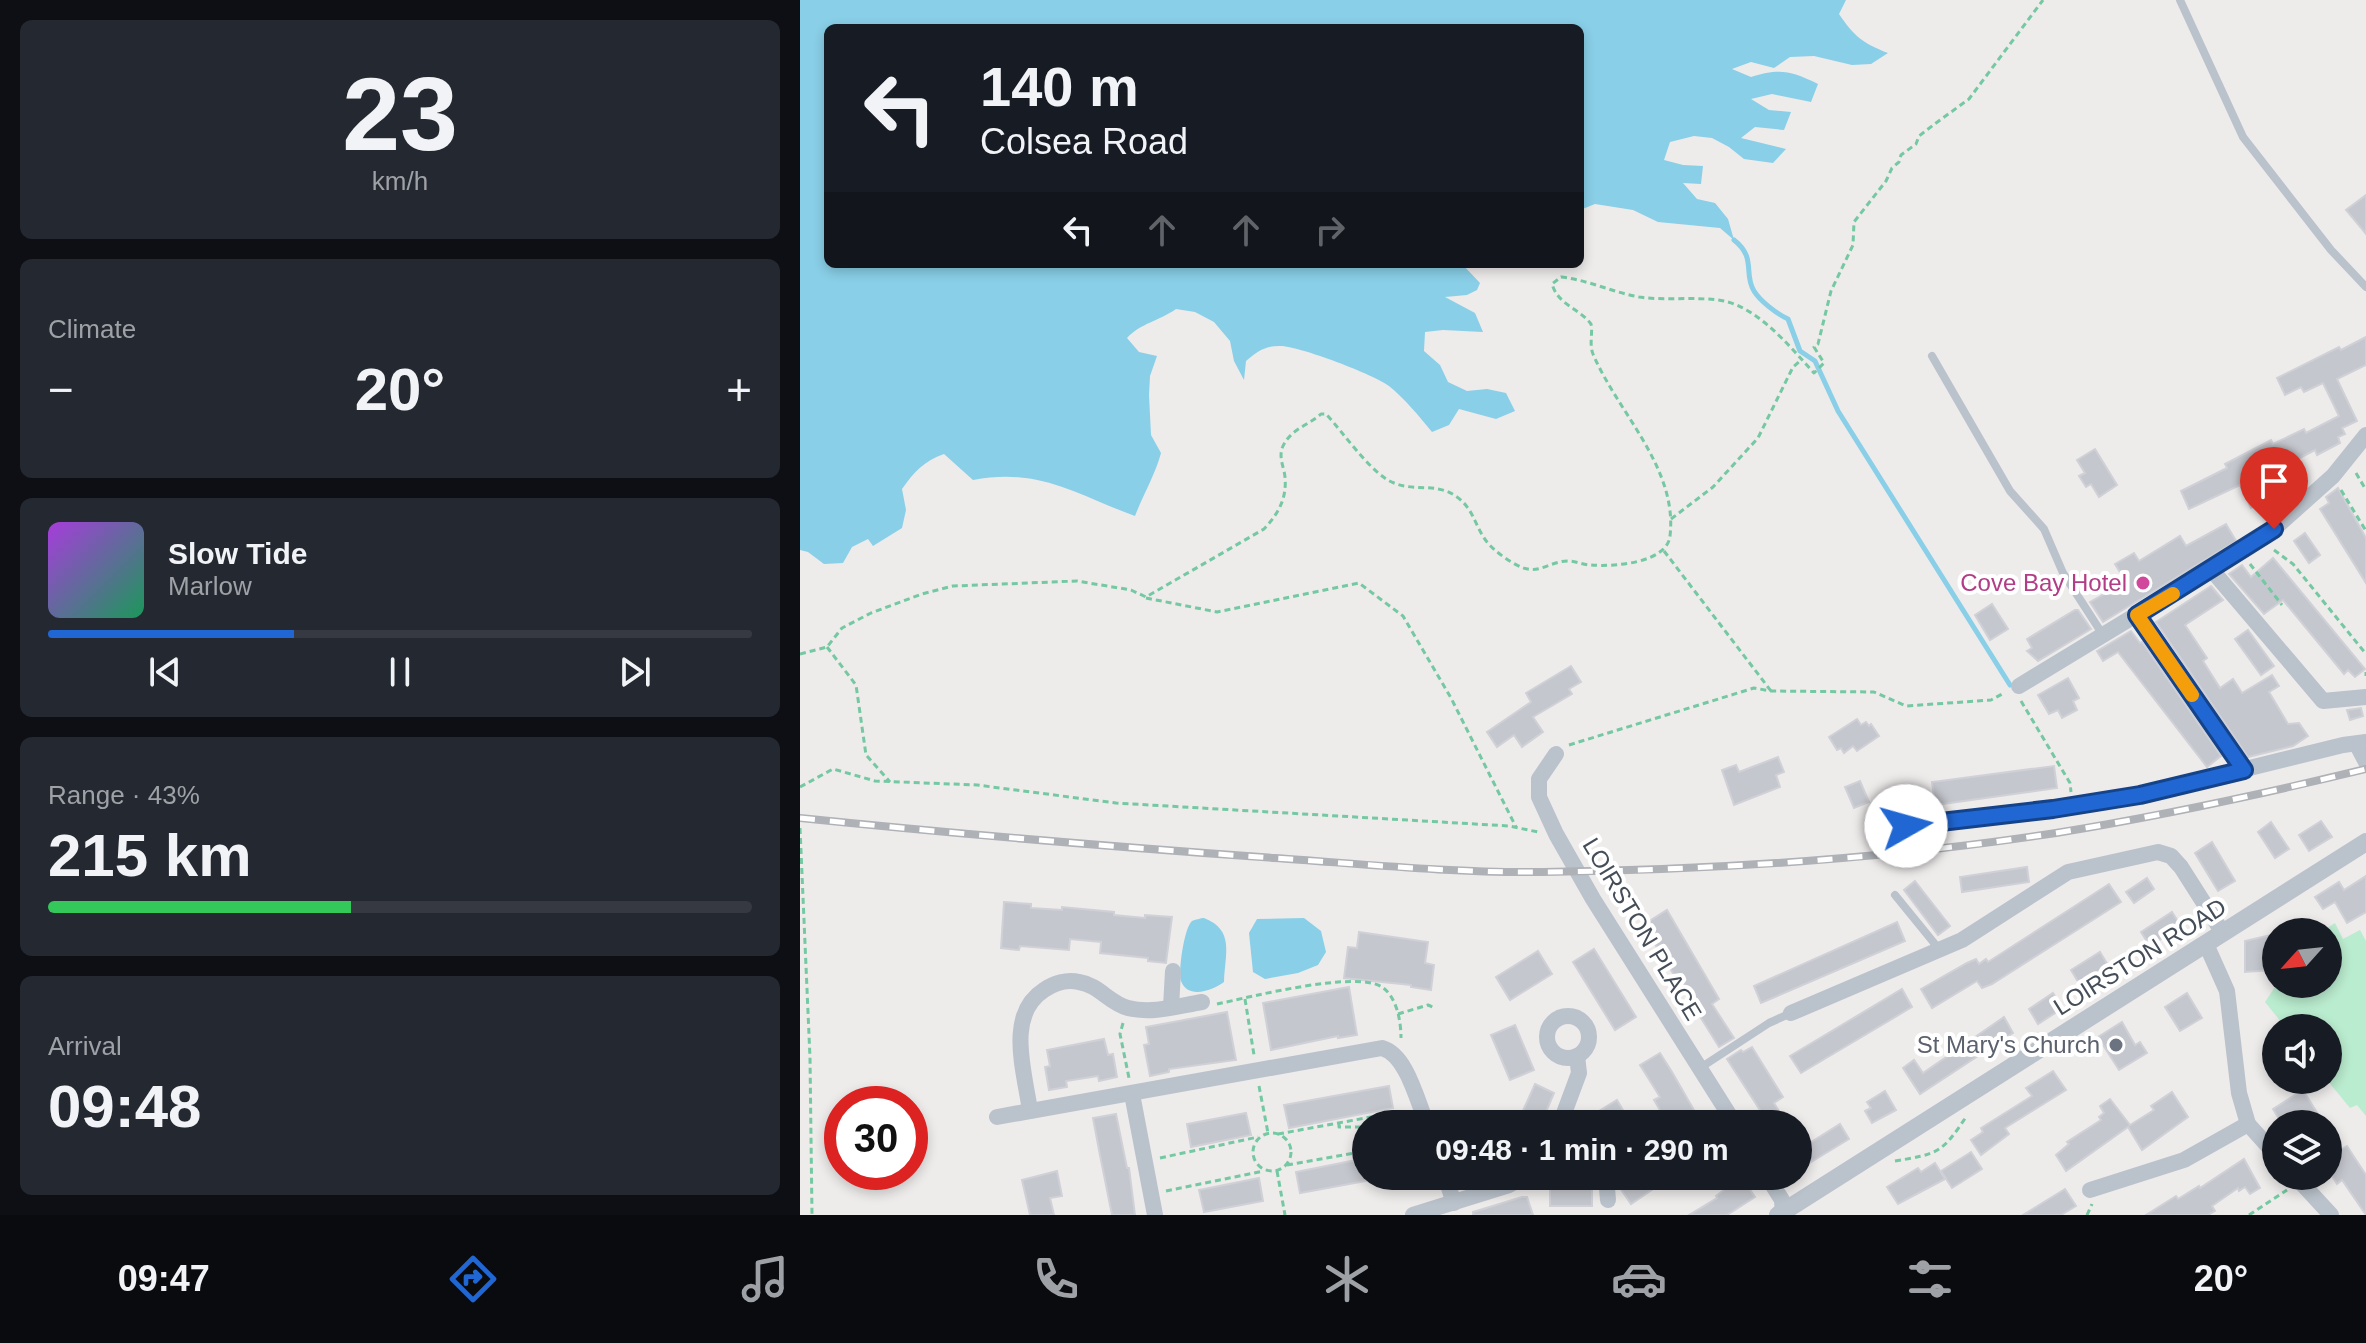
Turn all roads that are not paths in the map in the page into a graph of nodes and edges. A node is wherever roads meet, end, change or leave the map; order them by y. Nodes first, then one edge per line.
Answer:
1 (2180, 0) edge
2 (2366, 287) edge
3 (1932, 356) dead end
4 (2366, 435) edge
5 (2211, 569) junction
6 (2137, 615) junction
7 (2103, 636) junction
8 (2019, 686) road end
9 (2366, 697) edge
10 (2361, 743) edge
11 (1556, 754) road end
12 (2366, 762) edge
13 (2244, 770) junction
14 (1906, 826) dead end
15 (2366, 842) edge
16 (1895, 895) dead end
17 (2223, 933) junction
18 (2206, 944) junction
19 (1939, 949) junction
20 (1173, 971) dead end
21 (1202, 1002) road end
22 (1171, 1007) junction
23 (1791, 1013) joint
24 (1577, 1056) dead end
25 (1700, 1069) junction
26 (1132, 1094) junction
27 (1421, 1110) edge
28 (1565, 1110) edge
29 (1726, 1110) edge
30 (1030, 1111) junction
31 (997, 1117) dead end
32 (2248, 1124) junction
33 (2262, 1140) edge
34 (1450, 1190) edge
35 (1494, 1190) edge
36 (1607, 1190) edge
37 (1776, 1190) edge
38 (2090, 1190) dead end
39 (2308, 1190) edge
40 (1608, 1200) dead end
41 (1454, 1203) junction
42 (1781, 1214) edge
43 (1155, 1215) edge
44 (1414, 1215) edge
45 (2331, 1215) edge

1 - 2 lane
3 - 7 lane
4 - 5 street
5 - 6 street
5 - 9 street
6 - 7 street
6 - 13 street
7 - 8 street
10 - 12 street
10 - 13 street
11 - 25 street, LOIRSTON PLACE
13 - 14 street
15 - 17 street, LOIRSTON ROAD
16 - 19 lane
17 - 18 street, LOIRSTON ROAD
17 - 19 street
18 - 32 street
18 - 42 street, LOIRSTON ROAD
19 - 23 street
20 - 22 street
21 - 22 street
22 - 30 street
23 - 25 lane
24 - 28 street
25 - 29 street, LOIRSTON PLACE
26 - 27 street
26 - 30 street
26 - 43 street
30 - 31 street
32 - 33 street
32 - 38 street
34 - 41 street
35 - 41 street
36 - 40 street
37 - 42 street
39 - 45 street
41 - 44 street

